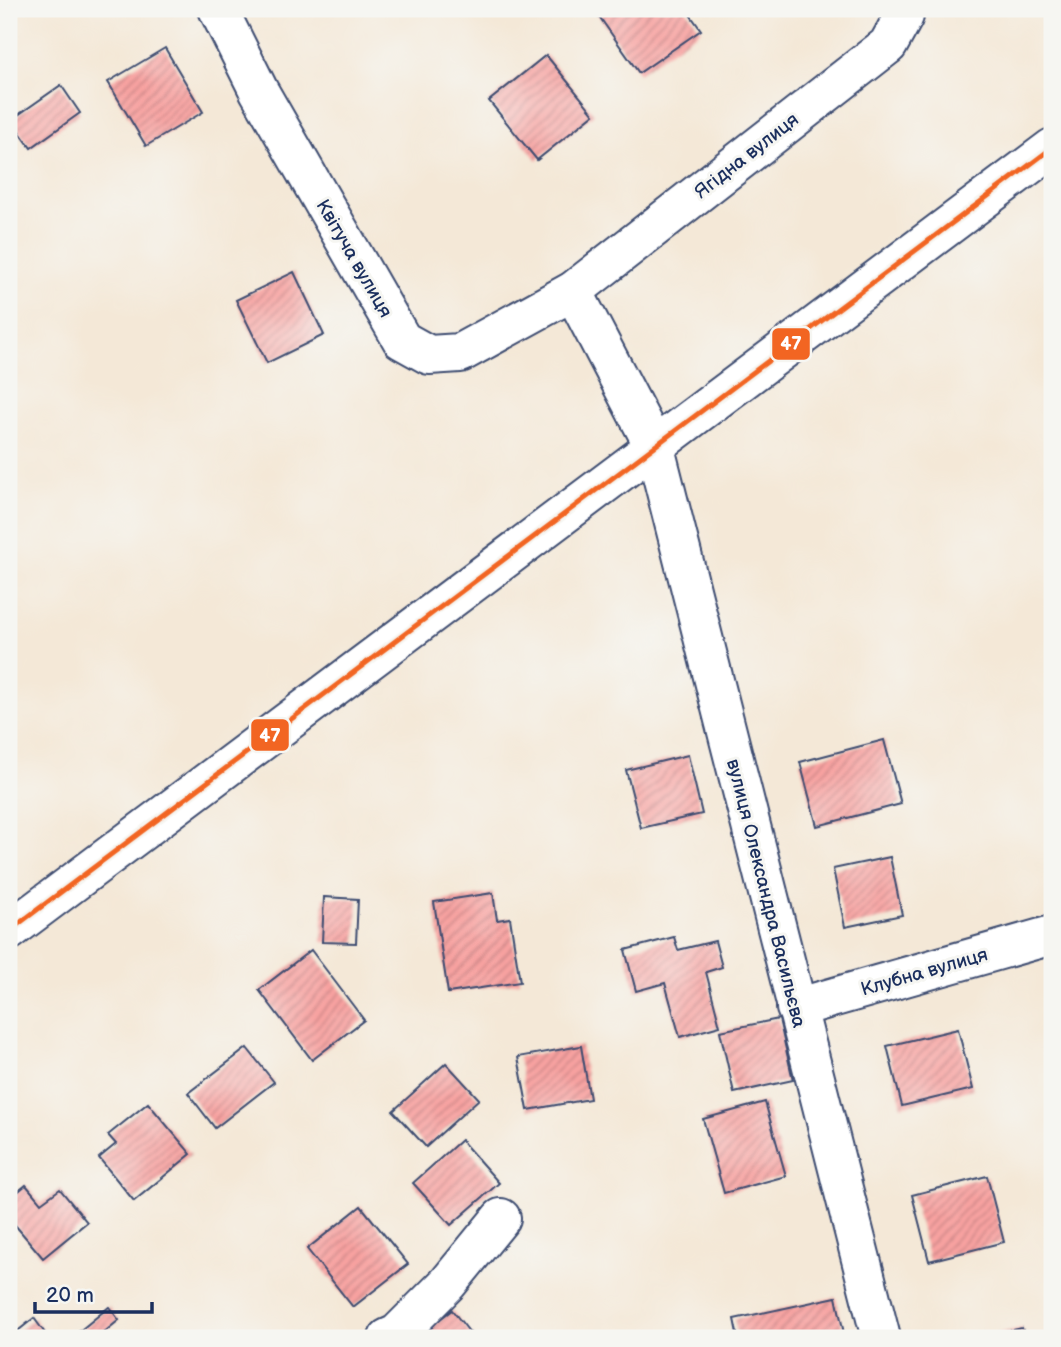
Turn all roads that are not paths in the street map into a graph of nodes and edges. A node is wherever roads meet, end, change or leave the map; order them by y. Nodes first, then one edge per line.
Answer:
1 (218, 9) edge
2 (903, 9) edge
3 (1052, 148) edge
4 (573, 291) junction
5 (655, 448) junction
6 (9, 931) edge
7 (1052, 934) edge
8 (796, 1007) junction
9 (501, 1218) dead end
10 (388, 1338) edge
11 (881, 1338) edge

1 - 4 street, Квітуча вулиця
2 - 4 street, Ягідна вулиця
3 - 5 street
4 - 5 street, вулиця Олександра Васильєва
5 - 6 street
5 - 8 street, вулиця Олександра Васильєва
7 - 8 street, Клубна вулиця
8 - 11 street, вулиця Олександра Васильєва
9 - 10 street

